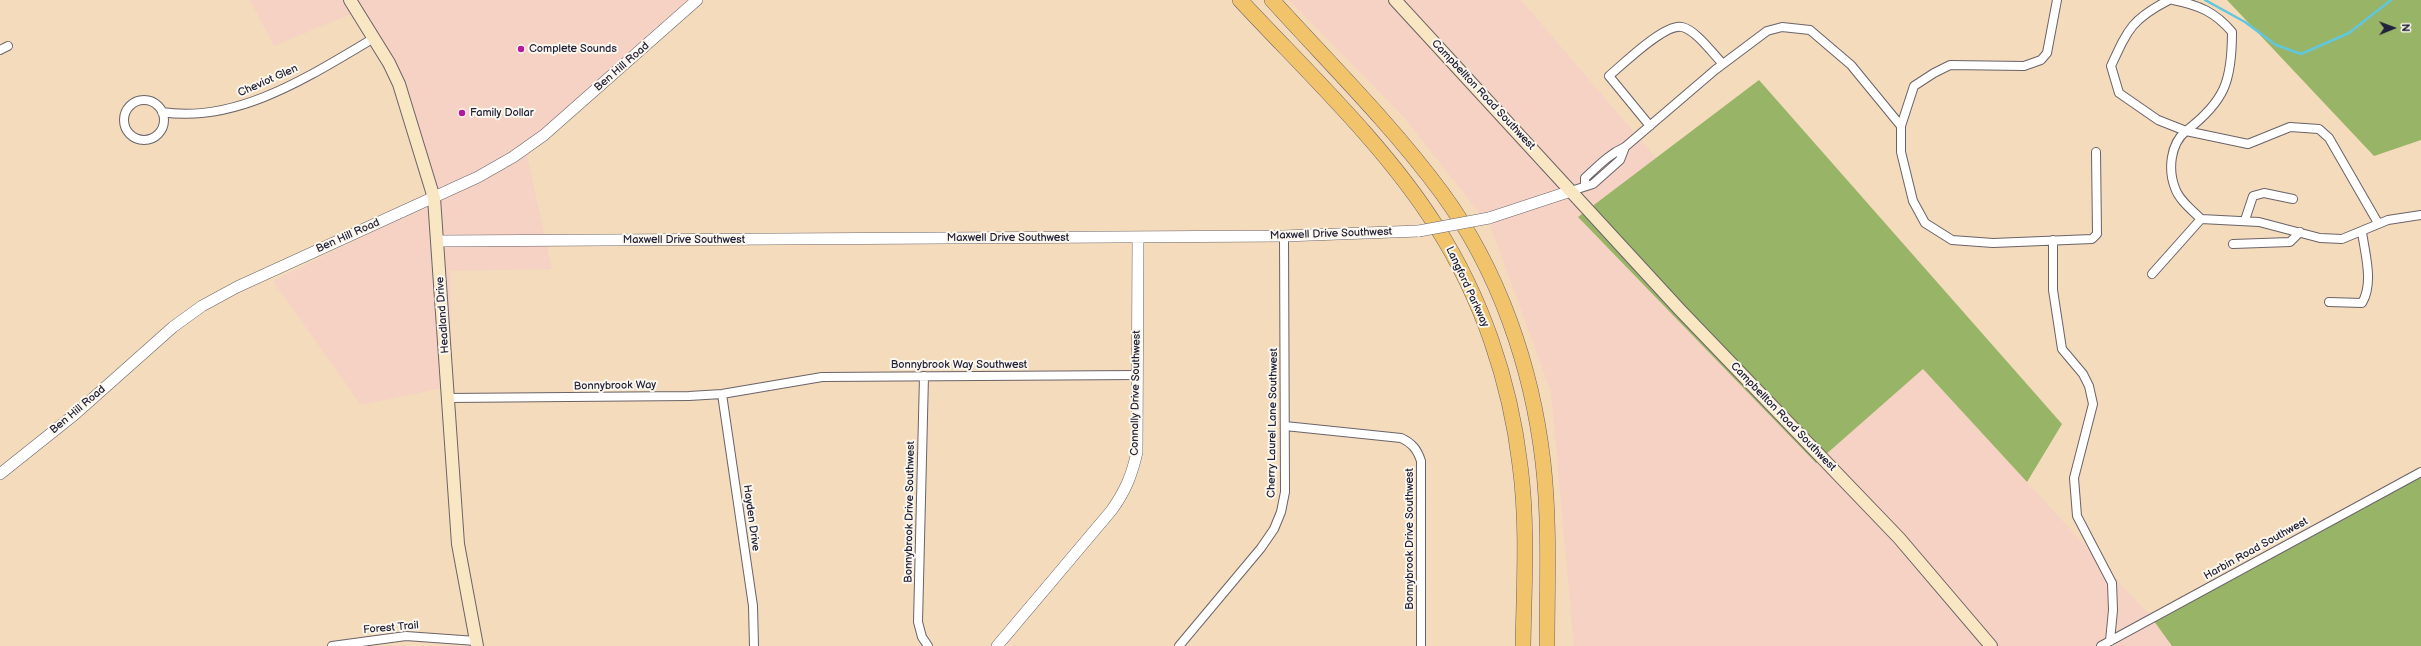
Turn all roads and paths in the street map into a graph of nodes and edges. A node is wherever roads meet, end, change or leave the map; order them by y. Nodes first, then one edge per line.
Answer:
1 (350, 0) edge
2 (698, 0) edge
3 (1240, 0) edge
4 (1272, 0) edge
5 (1395, 0) edge
6 (2057, 0) edge
7 (2169, 0) edge
8 (2173, 0) edge
9 (374, 38) junction
10 (1723, 64) junction
11 (162, 112) junction
12 (1650, 126) junction
13 (1901, 126) junction
14 (2186, 131) junction
15 (2096, 152) dead end
16 (1571, 191) junction
17 (434, 198) junction
18 (2293, 199) dead end
19 (2421, 215) edge
20 (2201, 219) junction
21 (2245, 220) junction
22 (2378, 223) junction
23 (2300, 232) junction
24 (2362, 232) junction
25 (1284, 236) junction
26 (1138, 237) junction
27 (2053, 240) junction
28 (438, 242) junction
29 (2233, 244) dead end
30 (2152, 274) dead end
31 (2329, 302) dead end
32 (1138, 375) junction
33 (924, 376) junction
34 (781, 384) joint
35 (722, 394) junction
36 (448, 398) junction
37 (1285, 426) junction
38 (2421, 472) edge
39 (0, 474) edge
40 (2110, 641) junction
41 (476, 644) edge
42 (332, 646) edge
43 (754, 646) edge
44 (928, 646) edge
45 (997, 646) edge
46 (1179, 646) edge
47 (1421, 646) edge
48 (1523, 646) edge
49 (1547, 646) edge
50 (1991, 646) edge
51 (2101, 646) edge

1 - 9 main road, Headland Drive
2 - 17 street, Ben Hill Road
3 - 48 highway, Langford Parkway
4 - 49 highway
5 - 16 main road, Campbellton Road Southwest
6 - 13 street
7 - 14 street
8 - 14 street
9 - 11 street, Cheviot Glen
9 - 17 main road, Headland Drive
10 - 12 street
10 - 12 street
10 - 13 street
11 - 11 street, Cheviot Glen
12 - 16 street
13 - 27 street
14 - 20 street
14 - 22 street
15 - 27 street
16 - 25 street, Maxwell Drive Southwest, bridge
16 - 50 main road, Campbellton Road Southwest
17 - 28 main road, Headland Drive
17 - 39 street, Ben Hill Road
18 - 21 street
19 - 22 street
20 - 21 street
20 - 30 street
21 - 23 street
22 - 24 street
23 - 24 street
23 - 29 street
24 - 31 street
25 - 26 street, Maxwell Drive Southwest
25 - 37 street, Cherry Laurel Lane Southwest
26 - 28 street, Maxwell Drive Southwest
26 - 32 street, Connally Drive Southwest
27 - 40 street
28 - 36 main road, Headland Drive
32 - 33 street, Bonnybrook Way Southwest
32 - 45 street, Connally Drive Southwest
33 - 34 street, Bonnybrook Way Southwest
33 - 44 street, Bonnybrook Drive Southwest
34 - 35 street, Bonnybrook Way
35 - 36 street, Bonnybrook Way
35 - 43 street, Hayden Drive
36 - 41 main road, Headland Drive
37 - 46 street, Cherry Laurel Lane Southwest
37 - 47 street, Bonnybrook Drive Southwest
38 - 40 street, Harbin Road Southwest
40 - 51 street, Harbin Road Southwest
41 - 42 street, Forest Trail

